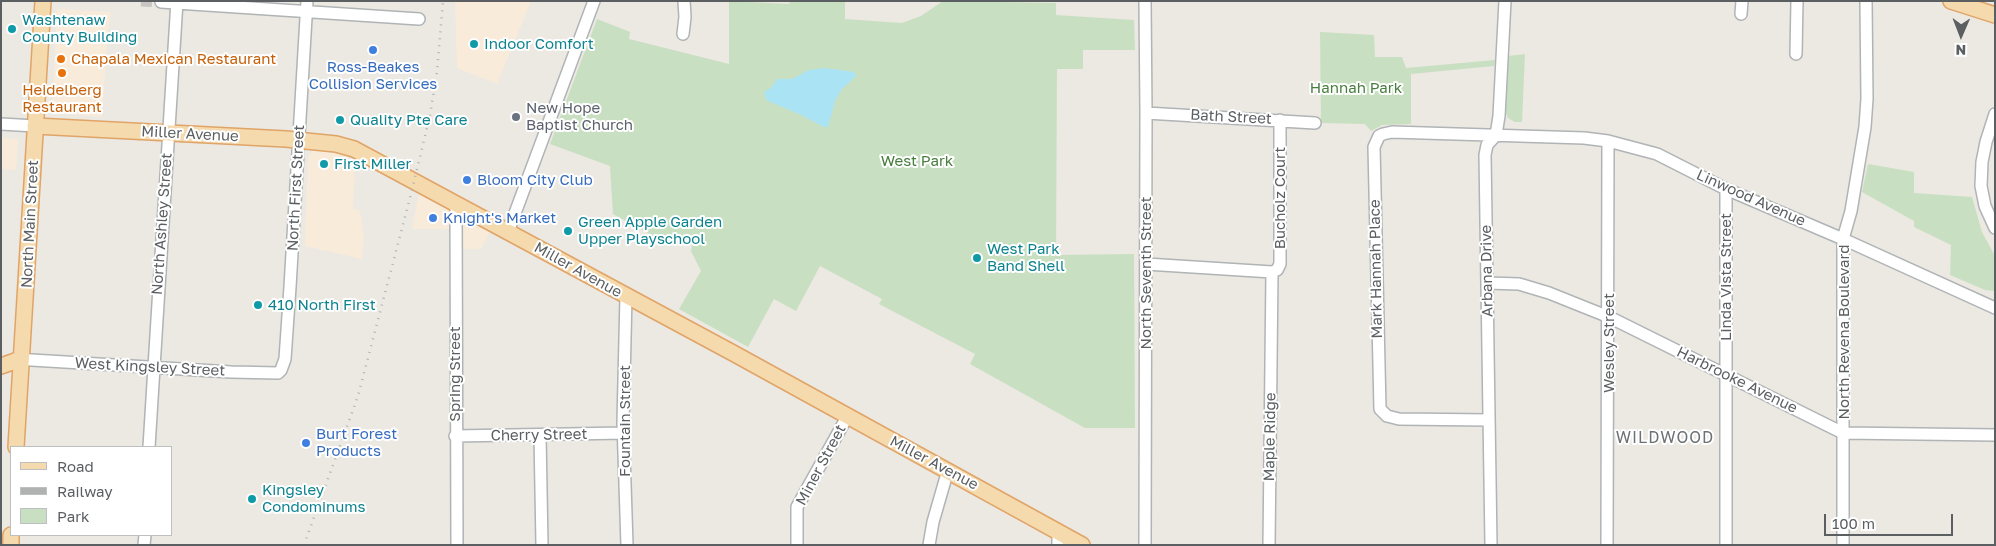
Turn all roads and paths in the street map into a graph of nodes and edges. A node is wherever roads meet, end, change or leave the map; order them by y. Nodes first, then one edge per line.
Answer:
1 (43, 1) edge
2 (594, 1) edge
3 (684, 1) edge
4 (1145, 1) edge
5 (1505, 1) edge
6 (1742, 1) edge
7 (1797, 1) edge
8 (1866, 1) edge
9 (1951, 1) edge
10 (161, 2) edge
11 (177, 2) edge
12 (306, 6) edge
13 (1741, 14) dead end
14 (1995, 14) edge
15 (419, 19) dead end
16 (683, 34) dead end
17 (1796, 54) dead end
18 (1146, 113) junction
19 (1995, 114) edge
20 (1280, 120) junction
21 (1315, 123) dead end
22 (1, 124) edge
23 (35, 126) junction
24 (168, 133) junction
25 (1496, 135) junction
26 (299, 140) junction
27 (1608, 141) junction
28 (1726, 188) junction
29 (456, 203) junction
30 (1995, 228) edge
31 (508, 232) junction
32 (1843, 239) junction
33 (1146, 264) junction
34 (1272, 272) junction
35 (1488, 283) junction
36 (626, 296) junction
37 (1992, 305) edge
38 (1609, 318) junction
39 (1270, 330) joint
40 (1, 358) edge
41 (21, 359) junction
42 (1, 366) edge
43 (153, 368) junction
44 (279, 372) joint
45 (1726, 375) junction
46 (847, 417) junction
47 (1488, 420) junction
48 (1843, 432) junction
49 (624, 433) junction
50 (540, 435) junction
51 (1995, 435) edge
52 (455, 436) junction
53 (16, 446) edge
54 (149, 446) edge
55 (948, 470) junction
56 (1058, 538) edge
57 (457, 545) edge
58 (542, 545) edge
59 (627, 545) edge
60 (797, 545) edge
61 (929, 545) edge
62 (1082, 545) edge
63 (1145, 545) edge
64 (1269, 545) edge
65 (1491, 545) edge
66 (1608, 545) edge
67 (1726, 545) edge
68 (1843, 545) edge

1 - 23 main road, North Main Street
2 - 31 street
3 - 16 street
4 - 18 street, North Seventh Street
5 - 25 street, Arbana Drive
6 - 13 street
7 - 17 street
8 - 32 street, North Revena Boulevard
9 - 14 main road
10 - 11 street
11 - 12 street
11 - 24 street, North Ashley Street
12 - 15 street
12 - 26 street, North First Street
18 - 20 street, Bath Street
18 - 33 street, North Seventh Street
19 - 30 street
20 - 21 street, Bath Street
20 - 34 street, Bucholz Court
22 - 23 street
23 - 24 main road, Miller Avenue
23 - 41 main road, North Main Street
24 - 26 main road, Miller Avenue
24 - 43 street, North Ashley Street
25 - 27 street, Linwood Avenue
25 - 35 street, Arbana Drive
25 - 47 street, Mark Hannah Place
26 - 29 main road, Miller Avenue
26 - 44 street, North First Street
27 - 28 street, Linwood Avenue
27 - 38 street, Wesley Street
28 - 32 street, Linwood Avenue
28 - 45 street, Linda Vista Street
29 - 31 main road, Miller Avenue
29 - 52 street, Spring Street
31 - 36 main road, Miller Avenue
32 - 37 street, Linwood Avenue
32 - 48 street, North Revena Boulevard
33 - 34 street
33 - 63 street, North Seventh Street
34 - 39 street, Bucholz Court
35 - 38 street, Harbrooke Avenue
35 - 47 street, Arbana Drive
36 - 46 main road, Miller Avenue
36 - 49 street, Fountain Street
38 - 45 street, Harbrooke Avenue
38 - 66 street, Wesley Street
39 - 64 street, Maple Ridge
40 - 41 street, West Kingsley Street
41 - 42 main road
41 - 43 street, West Kingsley Street
41 - 53 main road, North Main Street
43 - 44 street, West Kingsley Street
43 - 54 street, North Ashley Street
45 - 48 street, Harbrooke Avenue
45 - 67 street, Linda Vista Street
46 - 55 main road, Miller Avenue
46 - 60 street, Miner Street
47 - 65 street, Arbana Drive
48 - 51 street, Harbrooke Avenue
48 - 68 street, North Revena Boulevard
49 - 50 street, Cherry Street
49 - 59 street, Fountain Street
50 - 52 street, Cherry Street
50 - 58 street
52 - 57 street, Spring Street
55 - 56 main road, Miller Avenue
55 - 61 street
56 - 62 main road, Miller Avenue

